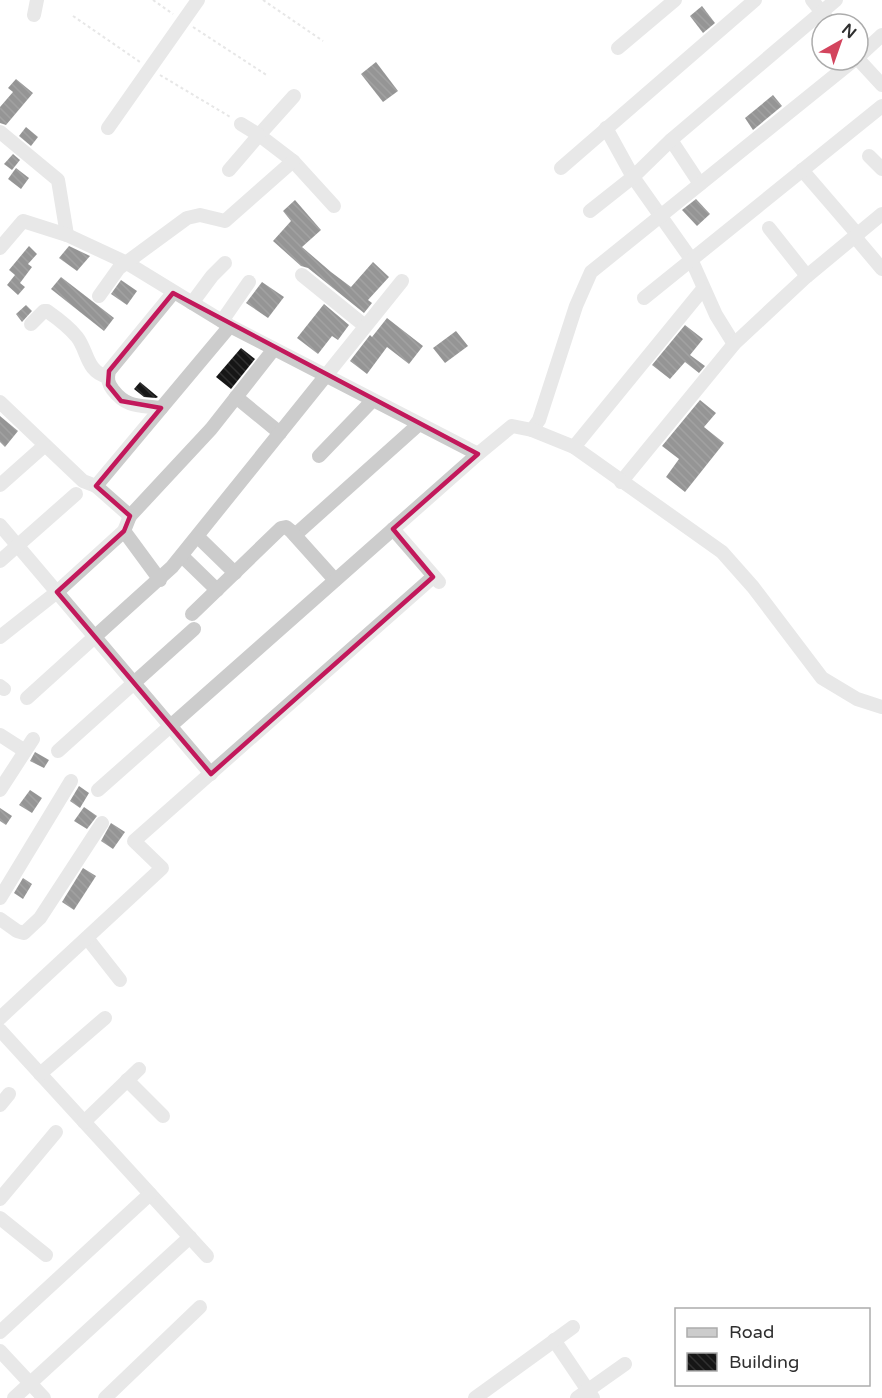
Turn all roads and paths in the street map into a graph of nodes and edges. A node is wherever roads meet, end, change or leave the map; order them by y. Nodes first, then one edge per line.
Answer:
1 (38, 0) edge
2 (153, 0) edge
3 (198, 0) edge
4 (263, 0) edge
5 (675, 0) edge
6 (754, 0) edge
7 (812, 0) edge
8 (836, 0) edge
9 (822, 12) joint
10 (34, 15) dead end
11 (183, 21) junction
12 (810, 22) edge
13 (882, 35) edge
14 (323, 41) dead end
15 (870, 47) edge
16 (618, 48) dead end
17 (841, 72) edge
18 (870, 72) edge
19 (268, 76) dead end
20 (882, 85) edge
21 (294, 96) dead end
22 (882, 106) edge
23 (241, 124) dead end
24 (108, 128) dead end
25 (606, 128) junction
26 (0, 132) edge
27 (259, 135) junction
28 (670, 140) junction
29 (869, 156) dead end
30 (293, 161) junction
31 (561, 168) dead end
32 (882, 169) edge
33 (802, 170) junction
34 (228, 171) dead end
35 (633, 177) junction
36 (700, 184) junction
37 (334, 206) dead end
38 (590, 211) dead end
39 (882, 214) edge
40 (659, 217) junction
41 (769, 228) dead end
42 (67, 235) junction
43 (856, 236) junction
44 (0, 248) edge
45 (691, 259) junction
46 (127, 263) junction
47 (225, 263) dead end
48 (882, 269) edge
49 (302, 274) dead end
50 (807, 276) junction
51 (402, 281) dead end
52 (249, 282) dead end
53 (703, 289) junction
54 (173, 293) junction
55 (99, 296) dead end
56 (644, 298) dead end
57 (192, 303) junction
58 (31, 324) dead end
59 (226, 324) junction
60 (365, 326) junction
61 (734, 344) junction
62 (274, 349) junction
63 (325, 376) junction
64 (108, 377) junction
65 (236, 397) junction
66 (372, 401) junction
67 (0, 402) edge
68 (161, 408) junction
69 (418, 425) junction
70 (532, 429) junction
71 (280, 433) junction
72 (44, 446) junction
73 (574, 447) junction
74 (478, 454) junction
75 (319, 456) dead end
76 (621, 482) junction
77 (0, 485) edge
78 (96, 486) junction
79 (76, 494) dead end
80 (130, 516) junction
81 (0, 525) edge
82 (393, 529) junction
83 (124, 531) junction
84 (295, 535) junction
85 (198, 537) junction
86 (17, 545) junction
87 (182, 556) junction
88 (0, 561) edge
89 (235, 573) junction
90 (160, 580) junction
91 (335, 580) junction
92 (217, 590) junction
93 (57, 592) junction
94 (192, 614) dead end
95 (194, 629) dead end
96 (0, 637) edge
97 (95, 637) junction
98 (133, 682) junction
99 (27, 698) dead end
100 (882, 706) edge
101 (171, 727) junction
102 (0, 735) edge
103 (33, 739) dead end
104 (25, 751) junction
105 (58, 751) dead end
106 (211, 774) junction
107 (71, 781) dead end
108 (0, 790) edge
109 (98, 790) dead end
110 (102, 823) dead end
111 (0, 898) edge
112 (0, 919) edge
113 (87, 938) junction
114 (120, 980) dead end
115 (0, 1018) edge
116 (105, 1018) dead end
117 (0, 1030) edge
118 (138, 1070) dead end
119 (40, 1074) junction
120 (128, 1080) junction
121 (9, 1094) dead end
122 (0, 1105) edge
123 (163, 1116) dead end
124 (84, 1122) junction
125 (56, 1131) dead end
126 (150, 1194) junction
127 (0, 1200) edge
128 (0, 1218) edge
129 (190, 1237) junction
130 (46, 1255) dead end
131 (207, 1256) dead end
132 (200, 1307) dead end
133 (573, 1327) dead end
134 (0, 1332) edge
135 (554, 1340) junction
136 (0, 1351) edge
137 (625, 1364) dead end
138 (30, 1383) junction
139 (586, 1395) edge
140 (14, 1398) edge
141 (44, 1398) edge
142 (105, 1398) edge
143 (476, 1398) edge

1 - 10 street
2 - 11 path
3 - 11 street
4 - 14 path
5 - 16 street
6 - 25 street
7 - 9 street
8 - 9 street
11 - 19 path
11 - 24 street
12 - 28 street
13 - 15 street
17 - 36 street
18 - 20 street
21 - 27 street
22 - 33 street
23 - 27 street
25 - 31 street
25 - 35 street
26 - 42 street
27 - 30 street
27 - 34 street
28 - 35 street
28 - 36 street
29 - 32 street
30 - 37 street
30 - 46 street
33 - 43 street
33 - 45 street
35 - 38 street
35 - 40 street
36 - 40 street
39 - 43 street
40 - 45 street
40 - 70 street
41 - 50 street
42 - 44 street
42 - 46 street
43 - 48 street
43 - 50 street
45 - 53 street
45 - 56 street
46 - 54 street
46 - 55 street
47 - 57 street
49 - 60 street
50 - 61 street
51 - 60 street
52 - 59 street
53 - 61 street
53 - 73 street
54 - 57 street
54 - 64 street
57 - 59 street
58 - 64 street
59 - 62 street
59 - 68 street
60 - 63 street
61 - 76 street
62 - 63 street
62 - 65 street
63 - 66 street
63 - 71 street
64 - 68 street
65 - 71 street
65 - 80 street
66 - 69 street
66 - 75 street
67 - 72 street
68 - 78 street
69 - 74 street
69 - 84 street
70 - 73 street
70 - 74 street
71 - 85 street
72 - 77 street
72 - 78 street
73 - 76 street
74 - 82 street
76 - 100 street
78 - 80 street
79 - 86 street
80 - 83 street
81 - 86 street
82 - 91 street
82 - 106 street
83 - 90 street
83 - 93 street
84 - 89 street
84 - 91 street
85 - 87 street
85 - 89 street
86 - 88 street
86 - 93 street
87 - 90 street
87 - 92 street
89 - 92 street
90 - 97 street
91 - 101 street
92 - 94 street
93 - 96 street
93 - 97 street
95 - 98 street
97 - 98 street
97 - 99 street
98 - 101 street
98 - 105 street
101 - 106 street
101 - 109 street
102 - 104 street
103 - 104 street
104 - 108 street
106 - 113 street
107 - 111 street
110 - 112 street
113 - 114 street
113 - 115 street
116 - 119 street
117 - 119 street
118 - 120 street
119 - 124 street
120 - 123 street
120 - 124 street
121 - 122 street
124 - 126 street
125 - 127 street
126 - 129 street
126 - 134 street
128 - 130 street
129 - 131 street
129 - 138 street
132 - 142 street
133 - 135 street
135 - 139 street
135 - 143 street
136 - 138 street
137 - 139 street
138 - 140 street
138 - 141 street

